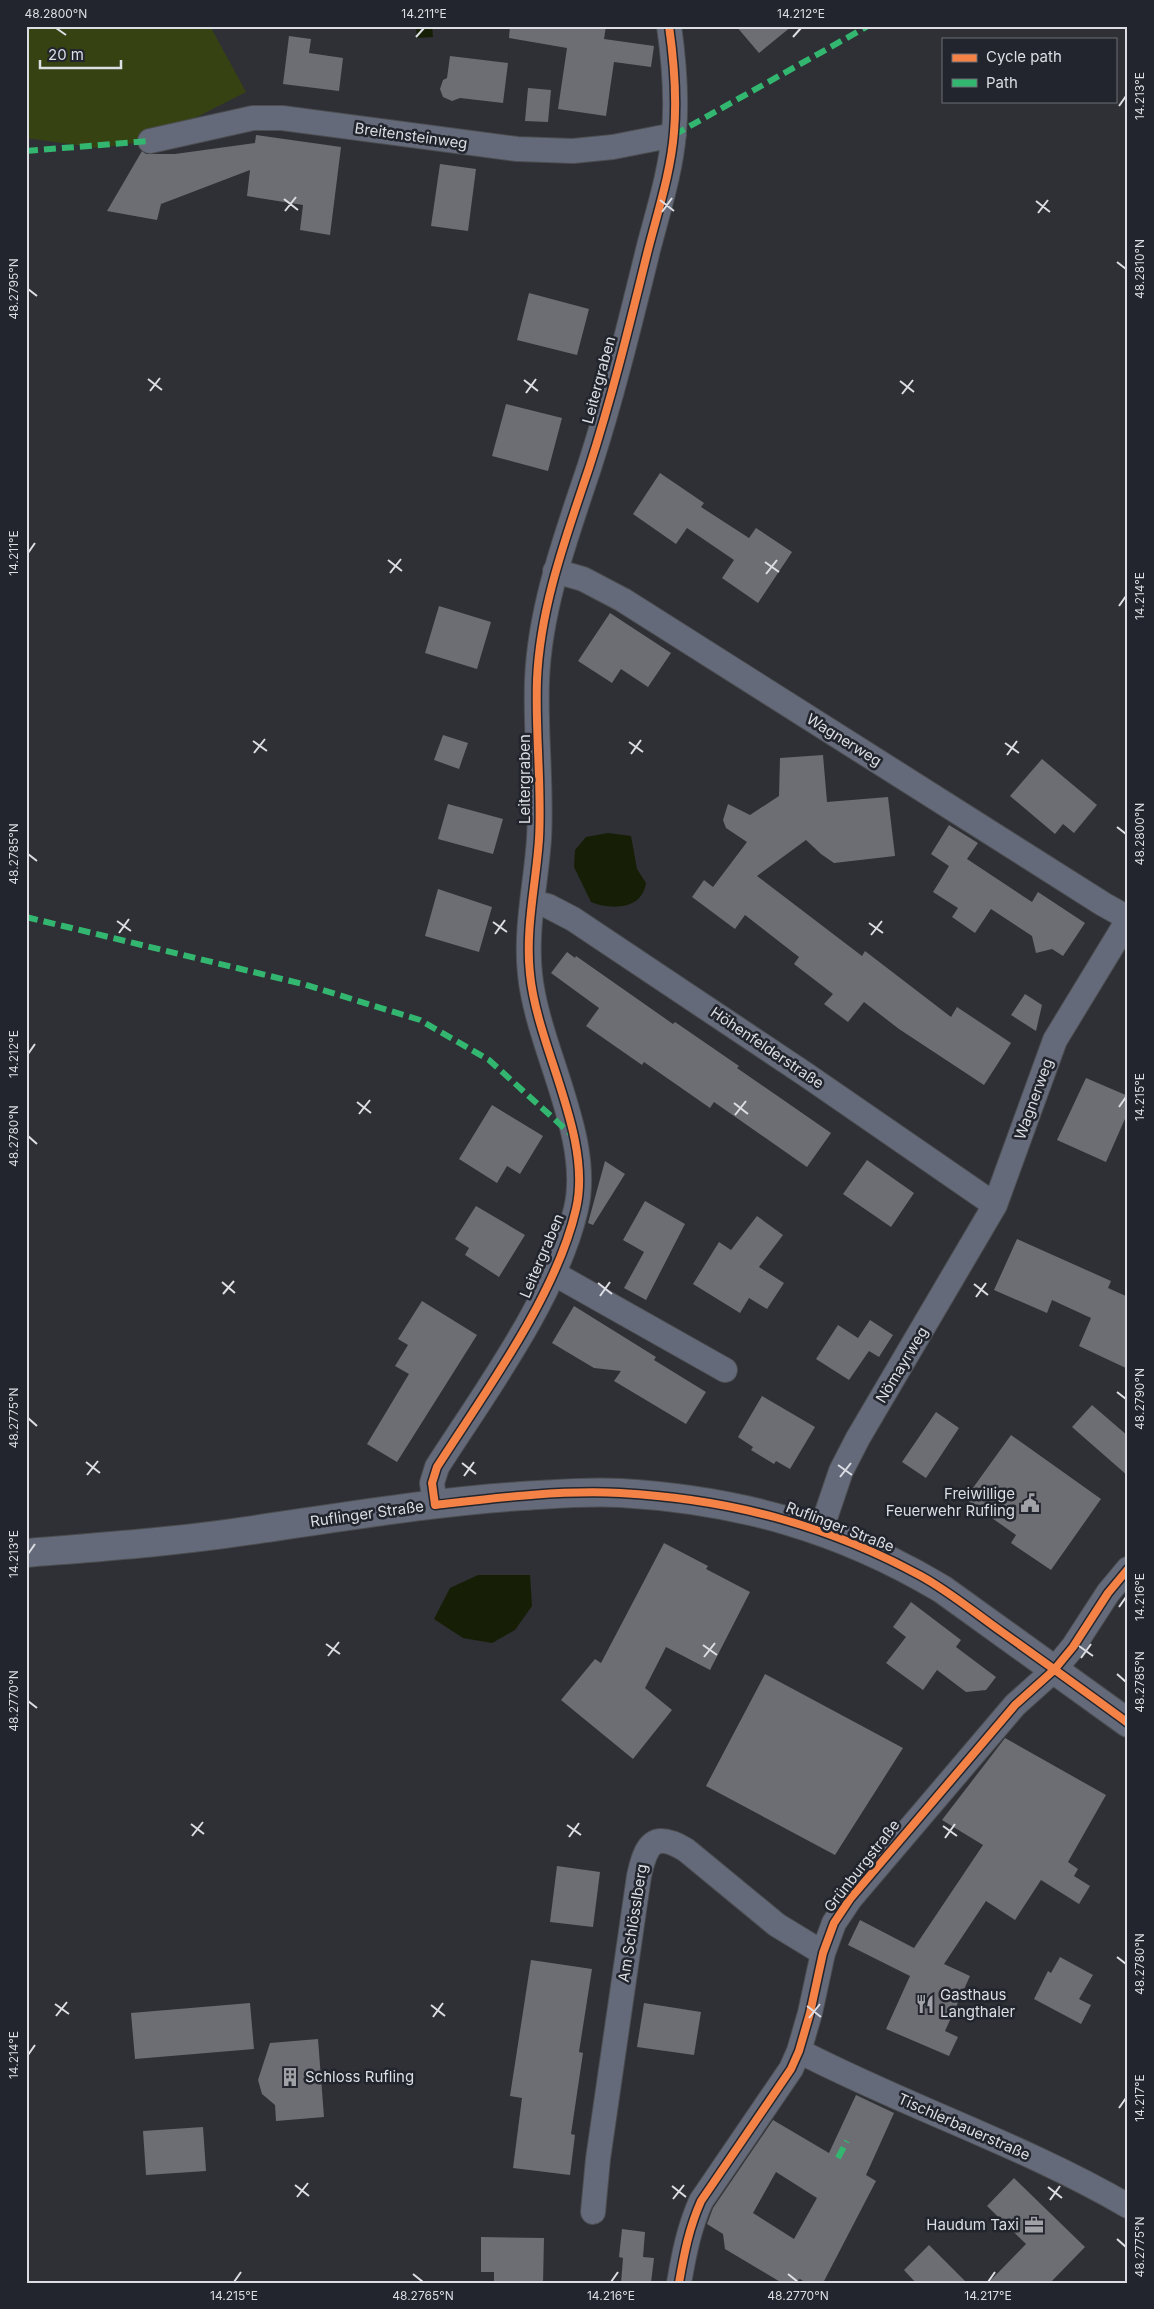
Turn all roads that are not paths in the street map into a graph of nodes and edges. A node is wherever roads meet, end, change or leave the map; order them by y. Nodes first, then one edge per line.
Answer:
1 (669, 26) edge
2 (674, 135) junction
3 (150, 142) dead end
4 (555, 571) junction
5 (533, 902) junction
6 (1128, 919) edge
7 (995, 1205) junction
8 (553, 1273) junction
9 (725, 1370) dead end
10 (435, 1505) junction
11 (821, 1530) junction
12 (26, 1553) edge
13 (1128, 1569) edge
14 (1054, 1670) junction
15 (1128, 1723) edge
16 (823, 1952) junction
17 (800, 2051) junction
18 (1128, 2206) edge
19 (593, 2212) dead end
20 (679, 2283) edge

1 - 2 street, Leitergraben
2 - 3 street, Breitensteinweg
2 - 4 street, Leitergraben
4 - 5 street, Leitergraben
4 - 6 street, Wagnerweg
5 - 7 street, Höhenfelderstraße
5 - 8 street, Leitergraben
6 - 7 street, Wagnerweg
7 - 11 street, Nömayrweg
8 - 9 street, Leitergraben
8 - 10 street, Leitergraben
10 - 11 street, Ruflinger Straße
10 - 12 street, Ruflinger Straße
11 - 14 street, Ruflinger Straße
13 - 14 street, Grünburgstraße
14 - 15 street, Ruflinger Straße
14 - 16 street, Grünburgstraße
16 - 17 street, Grünburgstraße
16 - 19 street, Am Schlösslberg
17 - 18 street, Tischlerbauerstraße
17 - 20 street, Grünburgstraße

